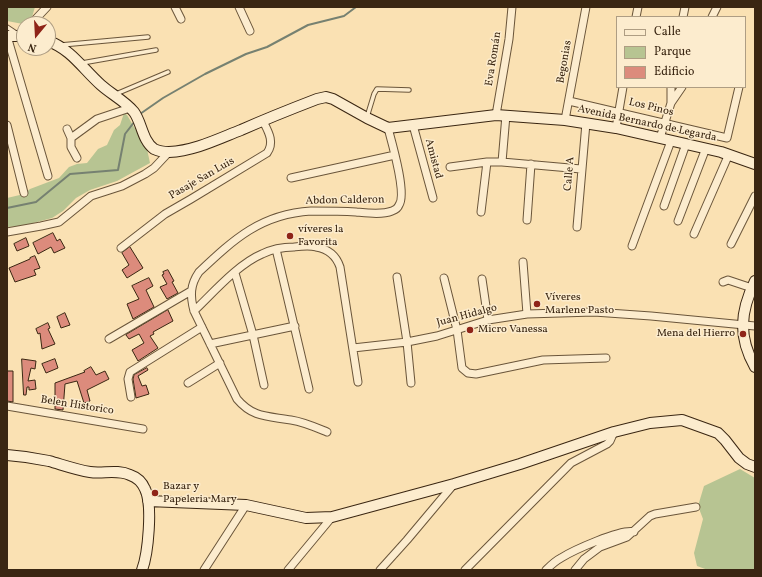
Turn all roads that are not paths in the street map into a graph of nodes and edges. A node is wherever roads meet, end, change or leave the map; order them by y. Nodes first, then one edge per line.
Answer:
1 (47, 7) edge
2 (175, 7) edge
3 (239, 7) edge
4 (512, 7) edge
5 (586, 7) edge
6 (717, 7) edge
7 (39, 16) edge
8 (712, 16) edge
9 (181, 19) dead end
10 (250, 31) dead end
11 (7, 36) edge
12 (148, 37) dead end
13 (56, 43) edge
14 (56, 45) edge
15 (156, 50) dead end
16 (80, 63) junction
17 (168, 72) dead end
18 (623, 88) edge
19 (671, 88) edge
20 (681, 88) edge
21 (739, 88) edge
22 (408, 90) dead end
23 (113, 95) junction
24 (569, 101) junction
25 (671, 103) junction
26 (132, 111) junction
27 (619, 112) junction
28 (501, 115) junction
29 (367, 118) junction
30 (263, 120) junction
31 (565, 120) junction
32 (586, 123) junction
33 (664, 123) junction
34 (7, 125) edge
35 (413, 125) junction
36 (388, 128) junction
37 (616, 128) junction
38 (67, 129) dead end
39 (71, 138) junction
40 (660, 138) junction
41 (671, 141) junction
42 (686, 144) junction
43 (706, 148) junction
44 (169, 152) junction
45 (395, 154) junction
46 (729, 154) junction
47 (77, 158) dead end
48 (487, 162) junction
49 (502, 162) junction
50 (531, 164) junction
51 (755, 164) edge
52 (450, 167) dead end
53 (581, 169) junction
54 (48, 176) dead end
55 (291, 178) dead end
56 (24, 193) dead end
57 (755, 196) edge
58 (433, 198) dead end
59 (664, 206) dead end
60 (481, 212) dead end
61 (527, 220) dead end
62 (678, 220) dead end
63 (577, 227) dead end
64 (7, 232) edge
65 (694, 234) dead end
66 (731, 244) dead end
67 (632, 246) dead end
68 (121, 248) dead end
69 (276, 249) junction
70 (523, 262) dead end
71 (235, 273) junction
72 (397, 277) dead end
73 (444, 278) dead end
74 (482, 279) dead end
75 (723, 282) dead end
76 (753, 284) edge
77 (191, 291) junction
78 (194, 311) junction
79 (527, 314) junction
80 (488, 320) junction
81 (742, 324) junction
82 (295, 326) junction
83 (755, 326) edge
84 (202, 327) junction
85 (457, 330) junction
86 (253, 335) junction
87 (109, 339) dead end
88 (407, 342) junction
89 (210, 344) junction
90 (353, 348) junction
91 (606, 358) dead end
92 (220, 363) junction
93 (755, 367) edge
94 (358, 382) dead end
95 (188, 383) dead end
96 (411, 383) dead end
97 (264, 385) dead end
98 (309, 389) dead end
99 (131, 397) dead end
100 (7, 406) edge
101 (143, 428) dead end
102 (327, 432) dead end
103 (614, 432) junction
104 (7, 455) edge
105 (755, 467) edge
106 (454, 484) junction
107 (148, 501) junction
108 (246, 506) junction
109 (696, 507) dead end
110 (332, 517) junction
111 (634, 532) junction
112 (142, 570) edge
113 (204, 570) edge
114 (288, 570) edge
115 (380, 570) edge
116 (465, 570) edge
117 (546, 570) edge
118 (575, 570) edge

1 - 7 street
2 - 9 street
3 - 10 street
4 - 28 street, Eva Román
5 - 24 street, Begonias
6 - 8 street
11 - 54 street
12 - 13 lane
14 - 16 street
15 - 16 lane
16 - 23 street
17 - 23 lane
18 - 27 street
19 - 25 street
20 - 25 street
21 - 33 street, Los Pinos
22 - 29 lane
23 - 26 street
24 - 27 street, Los Pinos
24 - 31 street, Begonias
25 - 33 street
26 - 39 street
26 - 44 street
27 - 33 street, Los Pinos
27 - 37 street
28 - 31 street, Avenida Bernardo de Legarda
28 - 35 street, Avenida Bernardo de Legarda
28 - 49 street, Eva Román
29 - 30 street
29 - 36 street
30 - 44 street
30 - 68 street, Pasaje San Luis
31 - 32 street, Avenida Bernardo de Legarda
32 - 37 street, Avenida Bernardo de Legarda
32 - 53 street, Calle A
33 - 40 street
34 - 56 street
35 - 36 street, Avenida Bernardo de Legarda
35 - 58 street, Amistad
36 - 45 street, Abdon Calderon
37 - 40 street, Avenida Bernardo de Legarda
38 - 39 street
39 - 47 street
40 - 41 street, Avenida Bernardo de Legarda
41 - 42 street, Avenida Bernardo de Legarda
41 - 67 street
42 - 43 street, Avenida Bernardo de Legarda
42 - 59 street
43 - 46 street, Avenida Bernardo de Legarda
43 - 62 street
44 - 64 street
45 - 55 street
45 - 77 street, Abdon Calderon
46 - 51 street, Avenida Bernardo de Legarda
46 - 65 street
48 - 49 street
48 - 52 street
48 - 60 street
49 - 50 street
50 - 53 street
50 - 61 street
53 - 63 street, Calle A
57 - 66 street
69 - 71 street
69 - 82 street
69 - 90 street
70 - 79 street
71 - 78 street
71 - 86 street
72 - 88 street
73 - 85 street
74 - 80 street
75 - 76 street
76 - 81 street
77 - 78 street
77 - 87 street
78 - 84 street
79 - 80 street, Juan Hidalgo
79 - 81 street, Juan Hidalgo
80 - 85 street, Juan Hidalgo
81 - 83 street, Juan Hidalgo
81 - 93 street
82 - 86 street
82 - 98 street
84 - 89 street
84 - 99 street
85 - 88 street, Juan Hidalgo
85 - 91 street
86 - 89 street
86 - 97 street
88 - 90 street, Juan Hidalgo
88 - 96 street
89 - 92 street
90 - 94 street
92 - 95 street
92 - 102 street
100 - 101 street, Belen Historico
103 - 105 street
103 - 106 street
103 - 116 street
104 - 107 street
106 - 110 street
106 - 115 street
107 - 108 street
107 - 112 street
108 - 110 street
108 - 113 street
109 - 111 street
110 - 114 street
111 - 117 street
111 - 118 street

